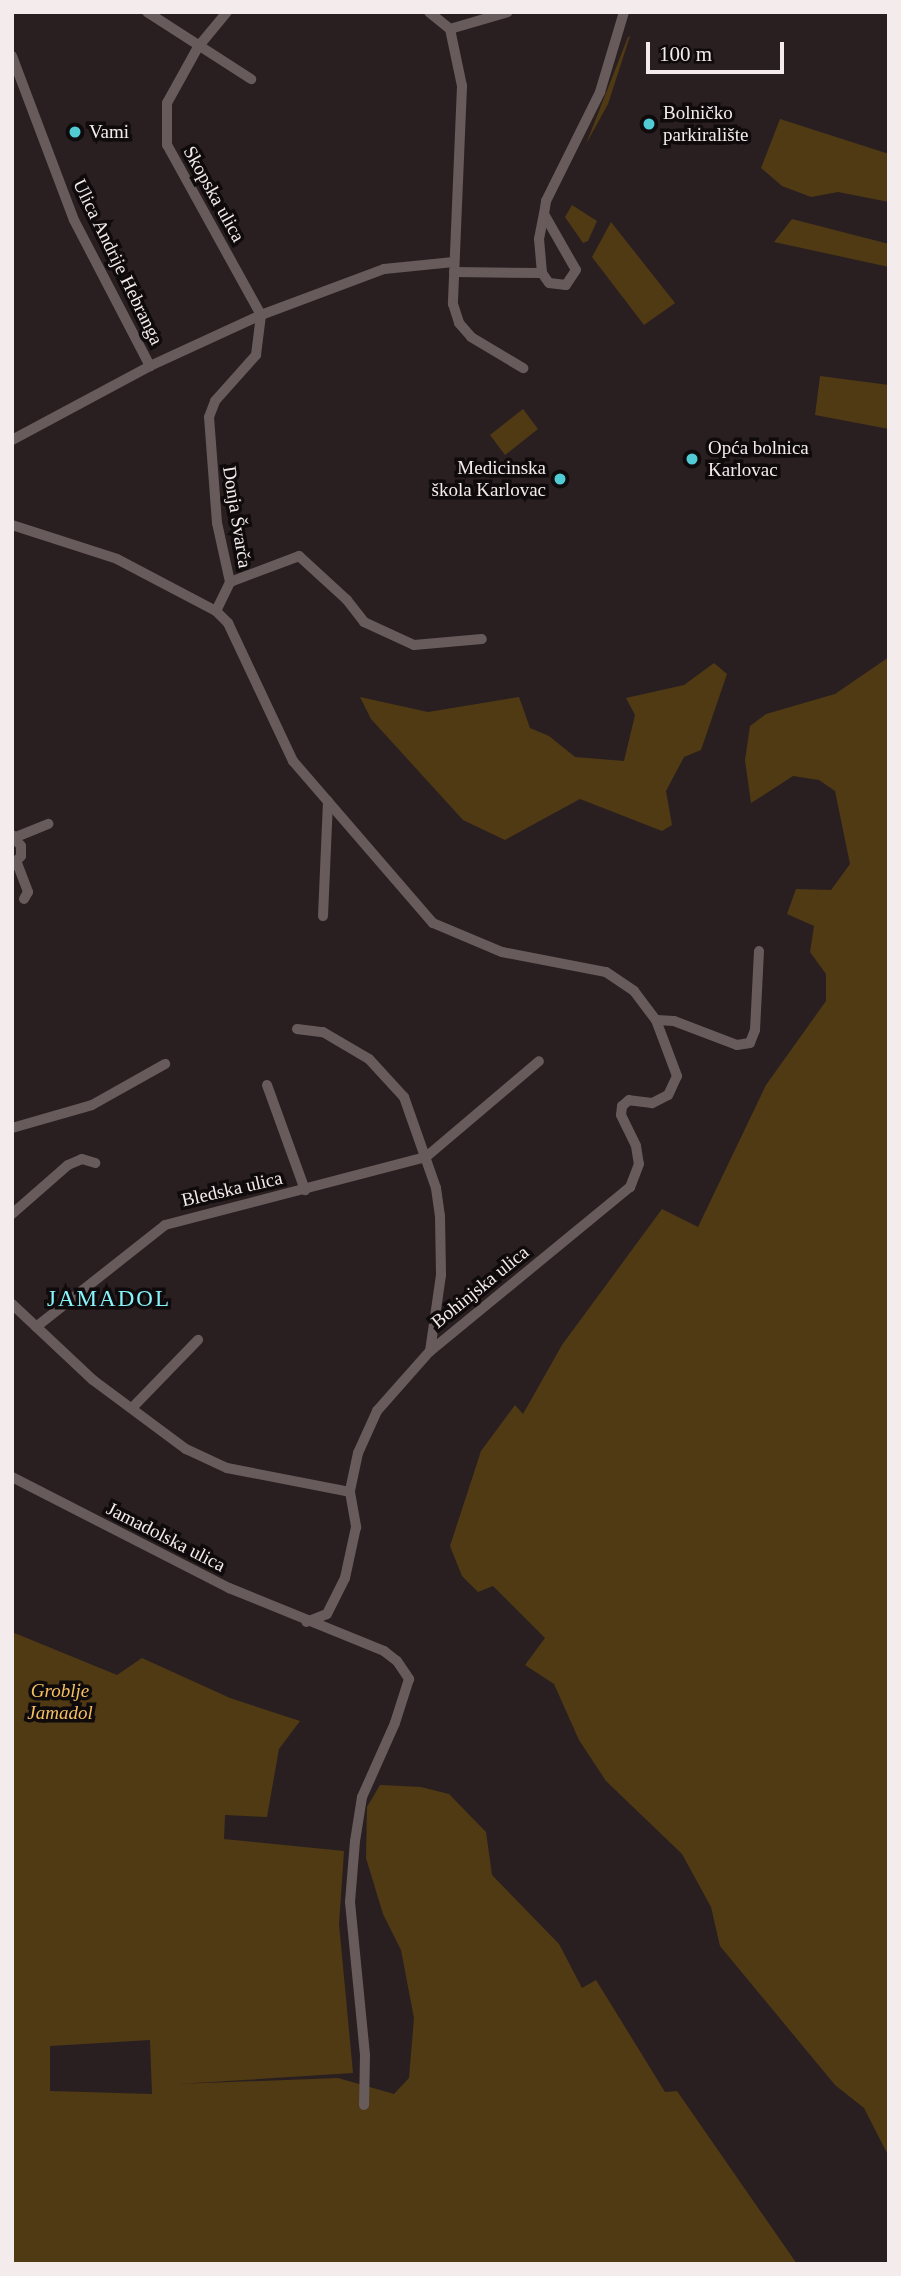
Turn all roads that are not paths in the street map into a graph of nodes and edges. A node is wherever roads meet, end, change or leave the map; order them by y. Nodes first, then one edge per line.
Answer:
1 (147, 12) edge
2 (227, 12) edge
3 (429, 12) edge
4 (508, 12) edge
5 (624, 12) edge
6 (450, 29) junction
7 (198, 47) junction
8 (12, 57) edge
9 (251, 79) dead end
10 (544, 214) junction
11 (454, 267) junction
12 (542, 273) junction
13 (261, 315) junction
14 (150, 366) junction
15 (523, 368) dead end
16 (12, 440) edge
17 (12, 525) edge
18 (230, 582) junction
19 (216, 611) junction
20 (482, 639) dead end
21 (328, 801) junction
22 (48, 824) dead end
23 (17, 839) edge
24 (15, 868) edge
25 (24, 899) dead end
26 (323, 916) dead end
27 (760, 951) dead end
28 (656, 1020) junction
29 (297, 1029) dead end
30 (539, 1061) dead end
31 (165, 1064) dead end
32 (267, 1085) dead end
33 (12, 1128) edge
34 (426, 1157) junction
35 (95, 1163) dead end
36 (304, 1190) junction
37 (12, 1214) edge
38 (12, 1304) edge
39 (36, 1327) junction
40 (198, 1340) dead end
41 (430, 1351) junction
42 (132, 1408) junction
43 (12, 1477) edge
44 (350, 1492) junction
45 (306, 1622) junction
46 (364, 2105) dead end

1 - 7 street
2 - 7 street, Skopska ulica
3 - 6 street
4 - 6 street
5 - 10 street
6 - 11 street
7 - 9 street
7 - 13 street, Skopska ulica
8 - 14 street, Ulica Andrije Hebranga
10 - 12 street
10 - 12 street
11 - 12 street
11 - 13 street
11 - 15 street
13 - 14 street
13 - 18 street, Donja Švarča
14 - 16 street
17 - 19 street
18 - 19 street, Donja Švarča
18 - 20 street
19 - 21 street
21 - 26 street
21 - 28 street
22 - 23 street
23 - 24 street
24 - 25 street
27 - 28 street
28 - 41 street, Bohinjska ulica
29 - 34 street
30 - 34 street, Bledska ulica
31 - 33 street
32 - 36 street, Bledska ulica
34 - 36 street, Bledska ulica
34 - 41 street
35 - 37 street
36 - 39 street, Bledska ulica
38 - 39 street
39 - 42 street
40 - 42 street
41 - 44 street, Bohinjska ulica
42 - 44 street
43 - 45 street, Jamadolska ulica
44 - 45 street, Bohinjska ulica
45 - 46 street, Jamadolska ulica

